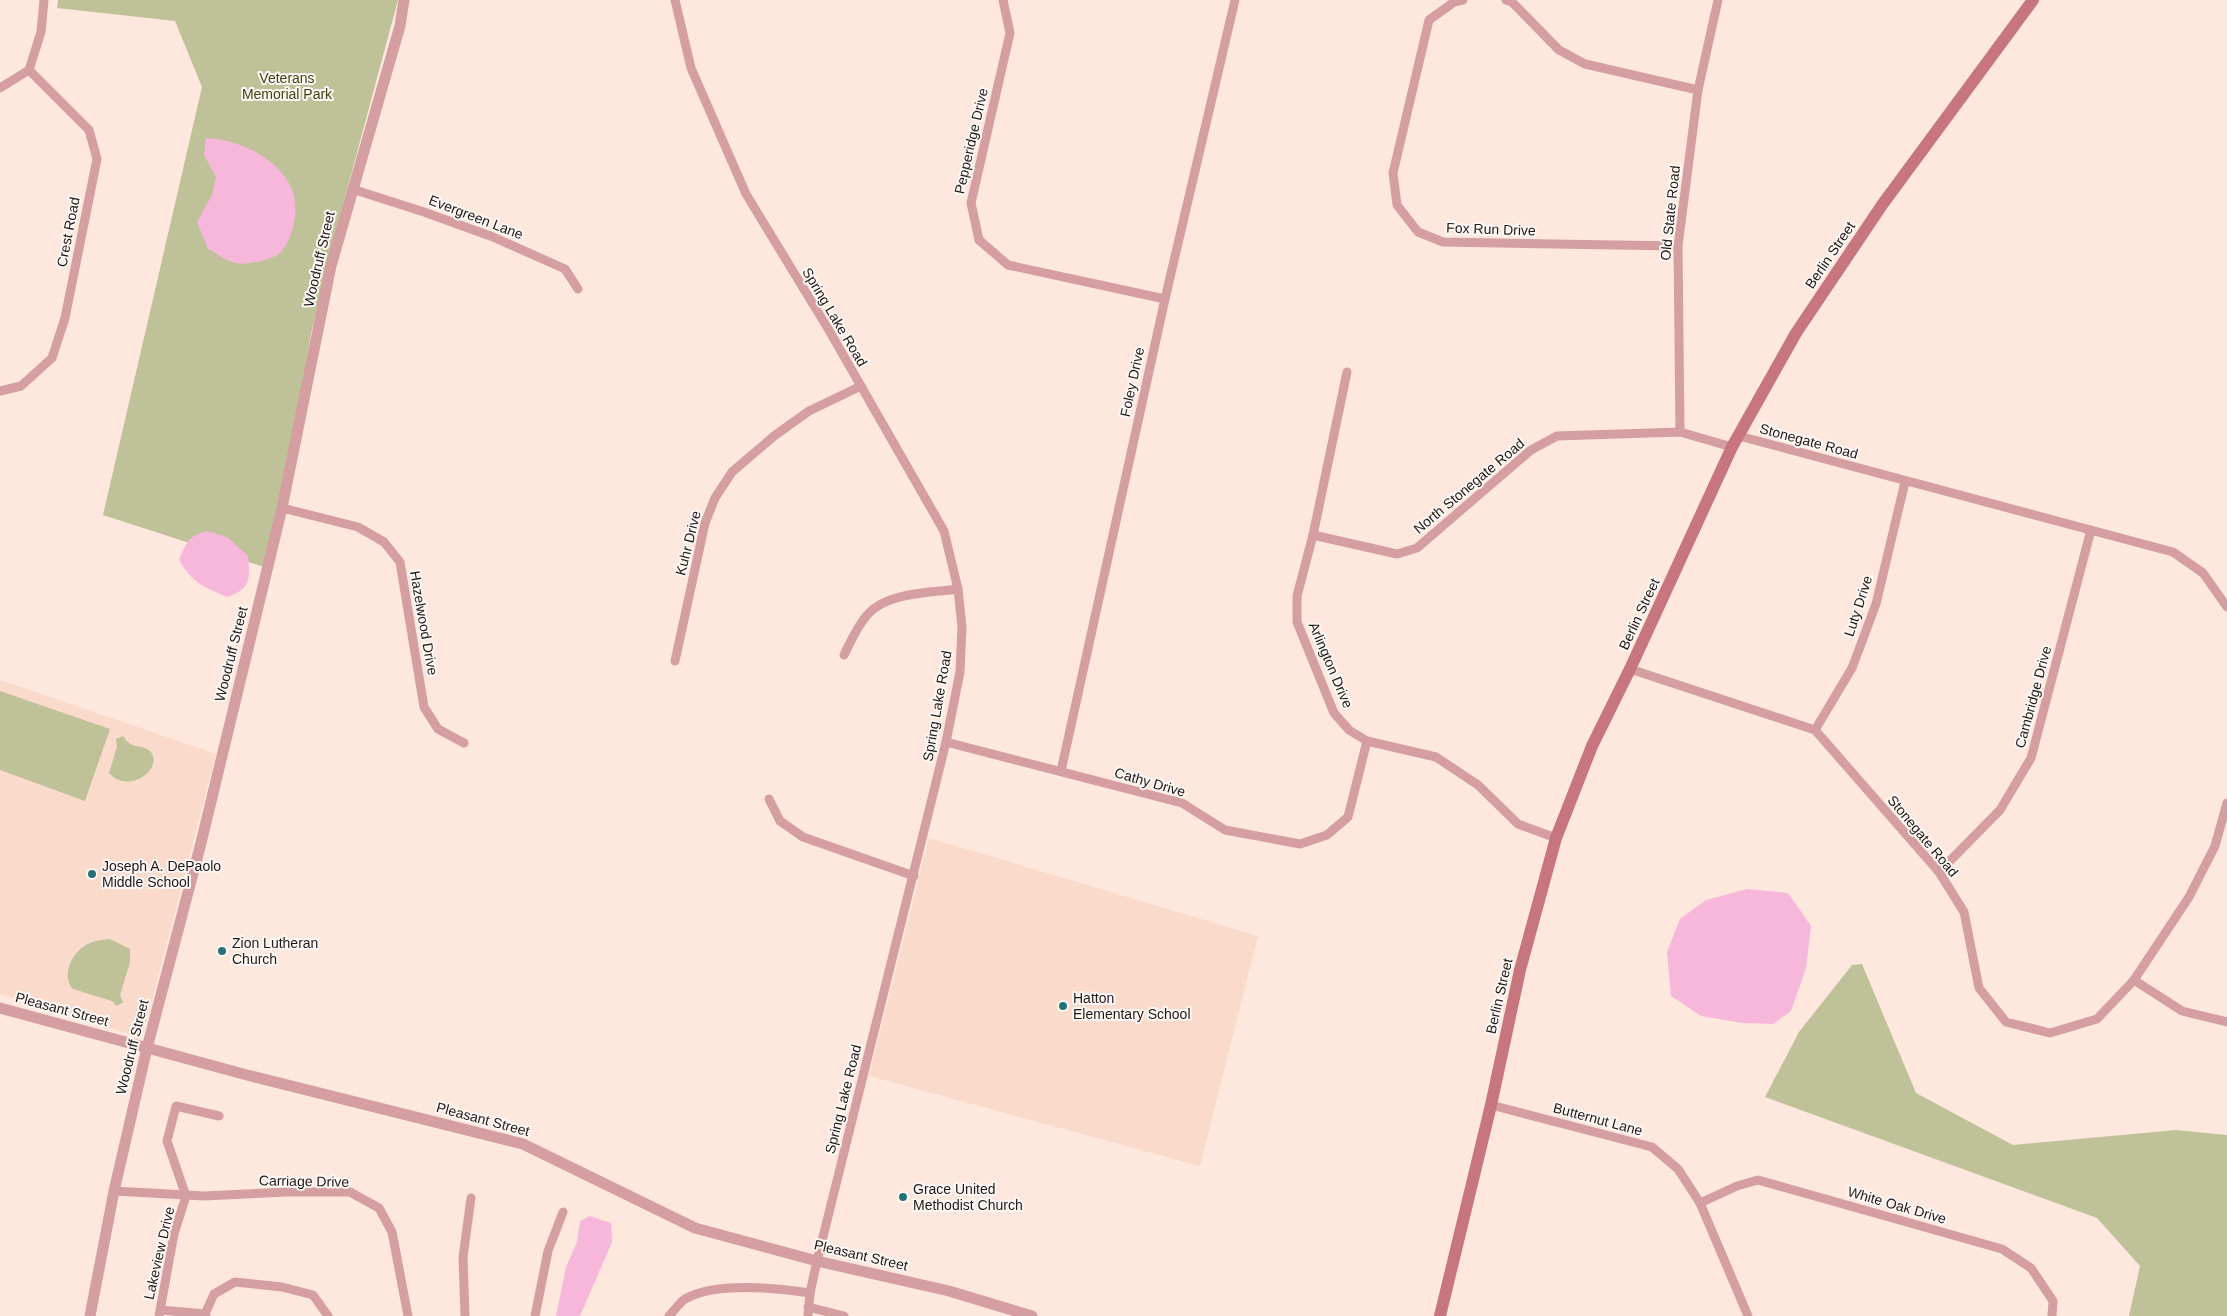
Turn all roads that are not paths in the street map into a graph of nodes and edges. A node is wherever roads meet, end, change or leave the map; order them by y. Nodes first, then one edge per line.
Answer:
1 (44, 0) edge
2 (404, 0) edge
3 (675, 0) edge
4 (1004, 0) edge
5 (1235, 0) edge
6 (1463, 0) edge
7 (1506, 0) edge
8 (1718, 0) edge
9 (2033, 0) edge
10 (29, 70) junction
11 (0, 88) edge
12 (1698, 90) junction
13 (352, 189) junction
14 (1678, 246) junction
15 (578, 289) dead end
16 (1165, 299) junction
17 (1346, 372) dead end
18 (860, 386) junction
19 (0, 391) edge
20 (1680, 432) junction
21 (1739, 436) junction
22 (1732, 447) junction
23 (1905, 482) junction
24 (282, 508) junction
25 (2091, 530) junction
26 (1313, 536) junction
27 (958, 589) junction
28 (2227, 607) edge
29 (844, 655) dead end
30 (675, 661) dead end
31 (1630, 669) junction
32 (1814, 730) junction
33 (1367, 741) junction
34 (946, 742) junction
35 (464, 743) dead end
36 (1061, 772) junction
37 (769, 800) dead end
38 (2227, 803) edge
39 (1556, 838) junction
40 (1938, 872) junction
41 (914, 876) junction
42 (2134, 980) junction
43 (0, 1008) edge
44 (2227, 1022) edge
45 (147, 1048) junction
46 (1491, 1105) junction
47 (219, 1116) dead end
48 (114, 1191) junction
49 (186, 1196) junction
50 (471, 1198) dead end
51 (1700, 1203) junction
52 (563, 1212) dead end
53 (817, 1261) junction
54 (810, 1293) junction
55 (808, 1312) edge
56 (160, 1313) edge
57 (206, 1315) edge
58 (90, 1316) edge
59 (328, 1316) edge
60 (408, 1316) edge
61 (465, 1316) edge
62 (535, 1316) edge
63 (669, 1316) edge
64 (844, 1316) edge
65 (1032, 1316) edge
66 (1440, 1316) edge
67 (1748, 1316) edge
68 (2052, 1316) edge

1 - 10 street
2 - 13 street, Woodruff Street
3 - 18 street, Spring Lake Road
4 - 16 street, Pepperidge Drive
5 - 16 street, Foley Drive
6 - 14 street, Fox Run Drive
7 - 12 street
8 - 12 street, Old State Road
9 - 21 main road, Berlin Street
10 - 11 street
10 - 19 street, Crest Road
12 - 14 street, Old State Road
13 - 15 street, Evergreen Lane
13 - 24 street, Woodruff Street
14 - 20 street, Old State Road
16 - 36 street, Foley Drive
17 - 26 street, Arlington Drive
18 - 27 street, Spring Lake Road
18 - 30 street, Kuhr Drive
20 - 22 street, North Stonegate Road
20 - 26 street, North Stonegate Road
21 - 22 main road, Berlin Street
21 - 23 street, Stonegate Road
22 - 31 main road, Berlin Street
23 - 25 street, Stonegate Road
23 - 32 street, Luty Drive
24 - 35 street, Hazelwood Drive
24 - 45 street, Woodruff Street
25 - 28 street, Stonegate Road
25 - 40 street, Cambridge Drive
26 - 33 street, Arlington Drive
27 - 29 street
27 - 34 street, Spring Lake Road
31 - 32 street
31 - 39 main road, Berlin Street
32 - 40 street, Stonegate Road
33 - 36 street, Cathy Drive
33 - 39 street, Arlington Drive
34 - 36 street, Cathy Drive
34 - 41 street, Spring Lake Road
37 - 41 street
38 - 42 street, Stonegate Road
39 - 46 main road, Berlin Street
40 - 42 street, Stonegate Road
41 - 53 street, Spring Lake Road
42 - 44 street
43 - 45 street, Pleasant Street
45 - 48 street, Woodruff Street
45 - 53 street, Pleasant Street
46 - 51 street, Butternut Lane
46 - 66 main road, Berlin Street
47 - 49 street
48 - 49 street, Carriage Drive
48 - 58 street, Woodruff Street
49 - 56 street, Lakeview Drive
49 - 60 street, Carriage Drive
50 - 61 street
51 - 67 street, Butternut Lane
51 - 68 street, White Oak Drive
52 - 62 street
53 - 54 street, Spring Lake Road
53 - 65 street, Pleasant Street
54 - 55 street, Spring Lake Road
54 - 63 street
55 - 64 street
56 - 57 street
57 - 59 street

